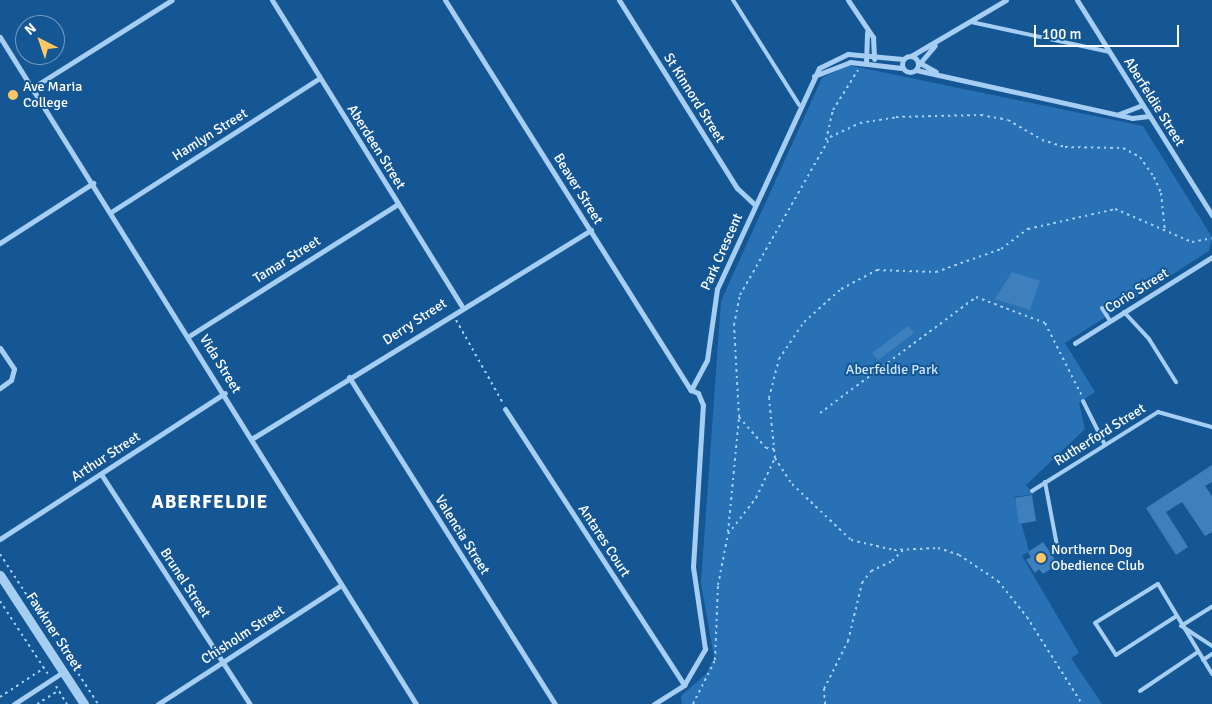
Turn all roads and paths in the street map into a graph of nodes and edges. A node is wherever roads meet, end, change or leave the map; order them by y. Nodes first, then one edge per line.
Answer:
1 (172, 0) edge
2 (272, 0) edge
3 (446, 0) edge
4 (619, 0) edge
5 (733, 0) edge
6 (848, 0) edge
7 (1006, 0) edge
8 (1077, 0) edge
9 (971, 22) junction
10 (867, 32) junction
11 (0, 38) edge
12 (937, 43) junction
13 (1110, 52) junction
14 (867, 54) junction
15 (874, 56) junction
16 (910, 56) junction
17 (903, 60) junction
18 (859, 62) junction
19 (866, 63) junction
20 (920, 63) junction
21 (874, 64) junction
22 (902, 68) junction
23 (916, 70) junction
24 (941, 74) junction
25 (814, 76) junction
26 (320, 78) junction
27 (32, 88) junction
28 (800, 105) junction
29 (1142, 105) junction
30 (1118, 114) junction
31 (1149, 116) junction
32 (826, 142) junction
33 (93, 183) junction
34 (398, 204) junction
35 (755, 204) junction
36 (111, 212) junction
37 (1212, 215) edge
38 (1165, 229) junction
39 (591, 230) junction
40 (1212, 238) edge
41 (0, 243) edge
42 (1212, 257) edge
43 (461, 306) junction
44 (1102, 308) dead end
45 (451, 312) junction
46 (1124, 312) junction
47 (1110, 321) junction
48 (189, 336) junction
49 (1075, 343) dead end
50 (0, 348) edge
51 (349, 377) junction
52 (1176, 382) dead end
53 (0, 388) edge
54 (691, 390) junction
55 (224, 393) junction
56 (1083, 401) joint
57 (505, 409) joint
58 (820, 413) dead end
59 (739, 417) junction
60 (1212, 427) edge
61 (253, 438) junction
62 (1104, 445) junction
63 (774, 449) junction
64 (775, 458) junction
65 (101, 474) junction
66 (1046, 482) junction
67 (1032, 491) dead end
68 (728, 534) junction
69 (0, 539) edge
70 (903, 550) junction
71 (1058, 551) dead end
72 (0, 554) edge
73 (0, 575) edge
74 (340, 586) junction
75 (0, 600) edge
76 (1212, 608) edge
77 (1175, 617) junction
78 (1181, 626) junction
79 (1212, 646) edge
80 (1198, 652) junction
81 (1212, 654) edge
82 (1203, 660) junction
83 (222, 661) junction
84 (44, 668) junction
85 (63, 672) junction
86 (1212, 674) edge
87 (52, 679) junction
88 (684, 685) junction
89 (59, 690) junction
90 (1140, 691) dead end
91 (0, 697) edge
92 (14, 704) edge
93 (38, 704) edge
94 (68, 704) edge
95 (84, 704) edge
96 (98, 704) edge
97 (158, 704) edge
98 (250, 704) edge
99 (416, 704) edge
100 (555, 704) edge
101 (654, 704) edge
102 (692, 704) edge
103 (825, 704) edge
104 (1082, 704) edge

1 - 27 street
2 - 26 street, Aberdeen Street
3 - 39 street, Beaver Street
4 - 35 street, St Kinnord Street
5 - 28 lane
6 - 10 street
7 - 9 street
8 - 13 street, Aberfeldie Street
9 - 12 street
9 - 13 lane
10 - 14 street
10 - 15 street
11 - 27 street, Vida Street
12 - 16 street
12 - 20 street
13 - 29 street, Aberfeldie Street
14 - 15 street, Park Crescent
14 - 19 street
14 - 25 street, Park Crescent
15 - 17 street, Park Crescent
15 - 21 street
16 - 17 street
16 - 20 street
17 - 22 street
18 - 19 street
18 - 25 street
18 - 32 path
19 - 21 street
20 - 23 street
20 - 24 street
21 - 22 street
22 - 23 street
23 - 24 street
24 - 30 street
25 - 28 street, Park Crescent
26 - 34 street, Aberdeen Street
26 - 36 street, Hamlyn Street
27 - 33 street, Vida Street
28 - 35 street, Park Crescent
29 - 30 street
29 - 31 street, Aberfeldie Street
30 - 31 street
31 - 37 street, Aberfeldie Street
32 - 38 path
32 - 59 path
33 - 36 street, Vida Street
33 - 41 street
34 - 43 street, Aberdeen Street
34 - 48 street, Tamar Street
35 - 54 street, Park Crescent
36 - 48 street, Vida Street
38 - 40 path
38 - 63 path
39 - 43 street, Derry Street
39 - 54 street, Beaver Street
42 - 46 street, Corio Street
43 - 45 street, Derry Street
44 - 47 lane
45 - 51 street, Derry Street
45 - 57 path
46 - 47 street, Corio Street
46 - 52 lane
47 - 49 street, Corio Street
48 - 55 street, Vida Street
50 - 53 street
51 - 61 street, Derry Street
51 - 100 street, Valencia Street
54 - 88 street
55 - 61 street, Vida Street
55 - 65 street, Arthur Street
56 - 58 path
56 - 62 lane
57 - 88 street, Antares Court
59 - 63 path
59 - 68 path
60 - 62 lane, Rutherford Street
61 - 74 street, Vida Street
62 - 66 lane, Rutherford Street
63 - 64 path
64 - 68 path
64 - 70 path
65 - 69 street, Arthur Street
65 - 83 street, Brunel Street
66 - 67 lane, Rutherford Street
66 - 71 lane
68 - 102 path
70 - 103 path
70 - 104 path
72 - 96 path
73 - 85 street, Fawkner Street
74 - 83 street, Chisholm Street
74 - 99 street, Vida Street
75 - 84 path
76 - 78 lane
77 - 77 lane
77 - 78 lane
78 - 79 lane
78 - 80 lane
80 - 82 lane
80 - 90 lane
81 - 82 lane
82 - 86 lane
83 - 97 street, Chisholm Street
83 - 98 street, Brunel Street
84 - 87 path
84 - 91 path
85 - 87 street
85 - 95 street, Fawkner Street
87 - 89 path
87 - 92 street
88 - 101 street
89 - 93 path
89 - 94 path

